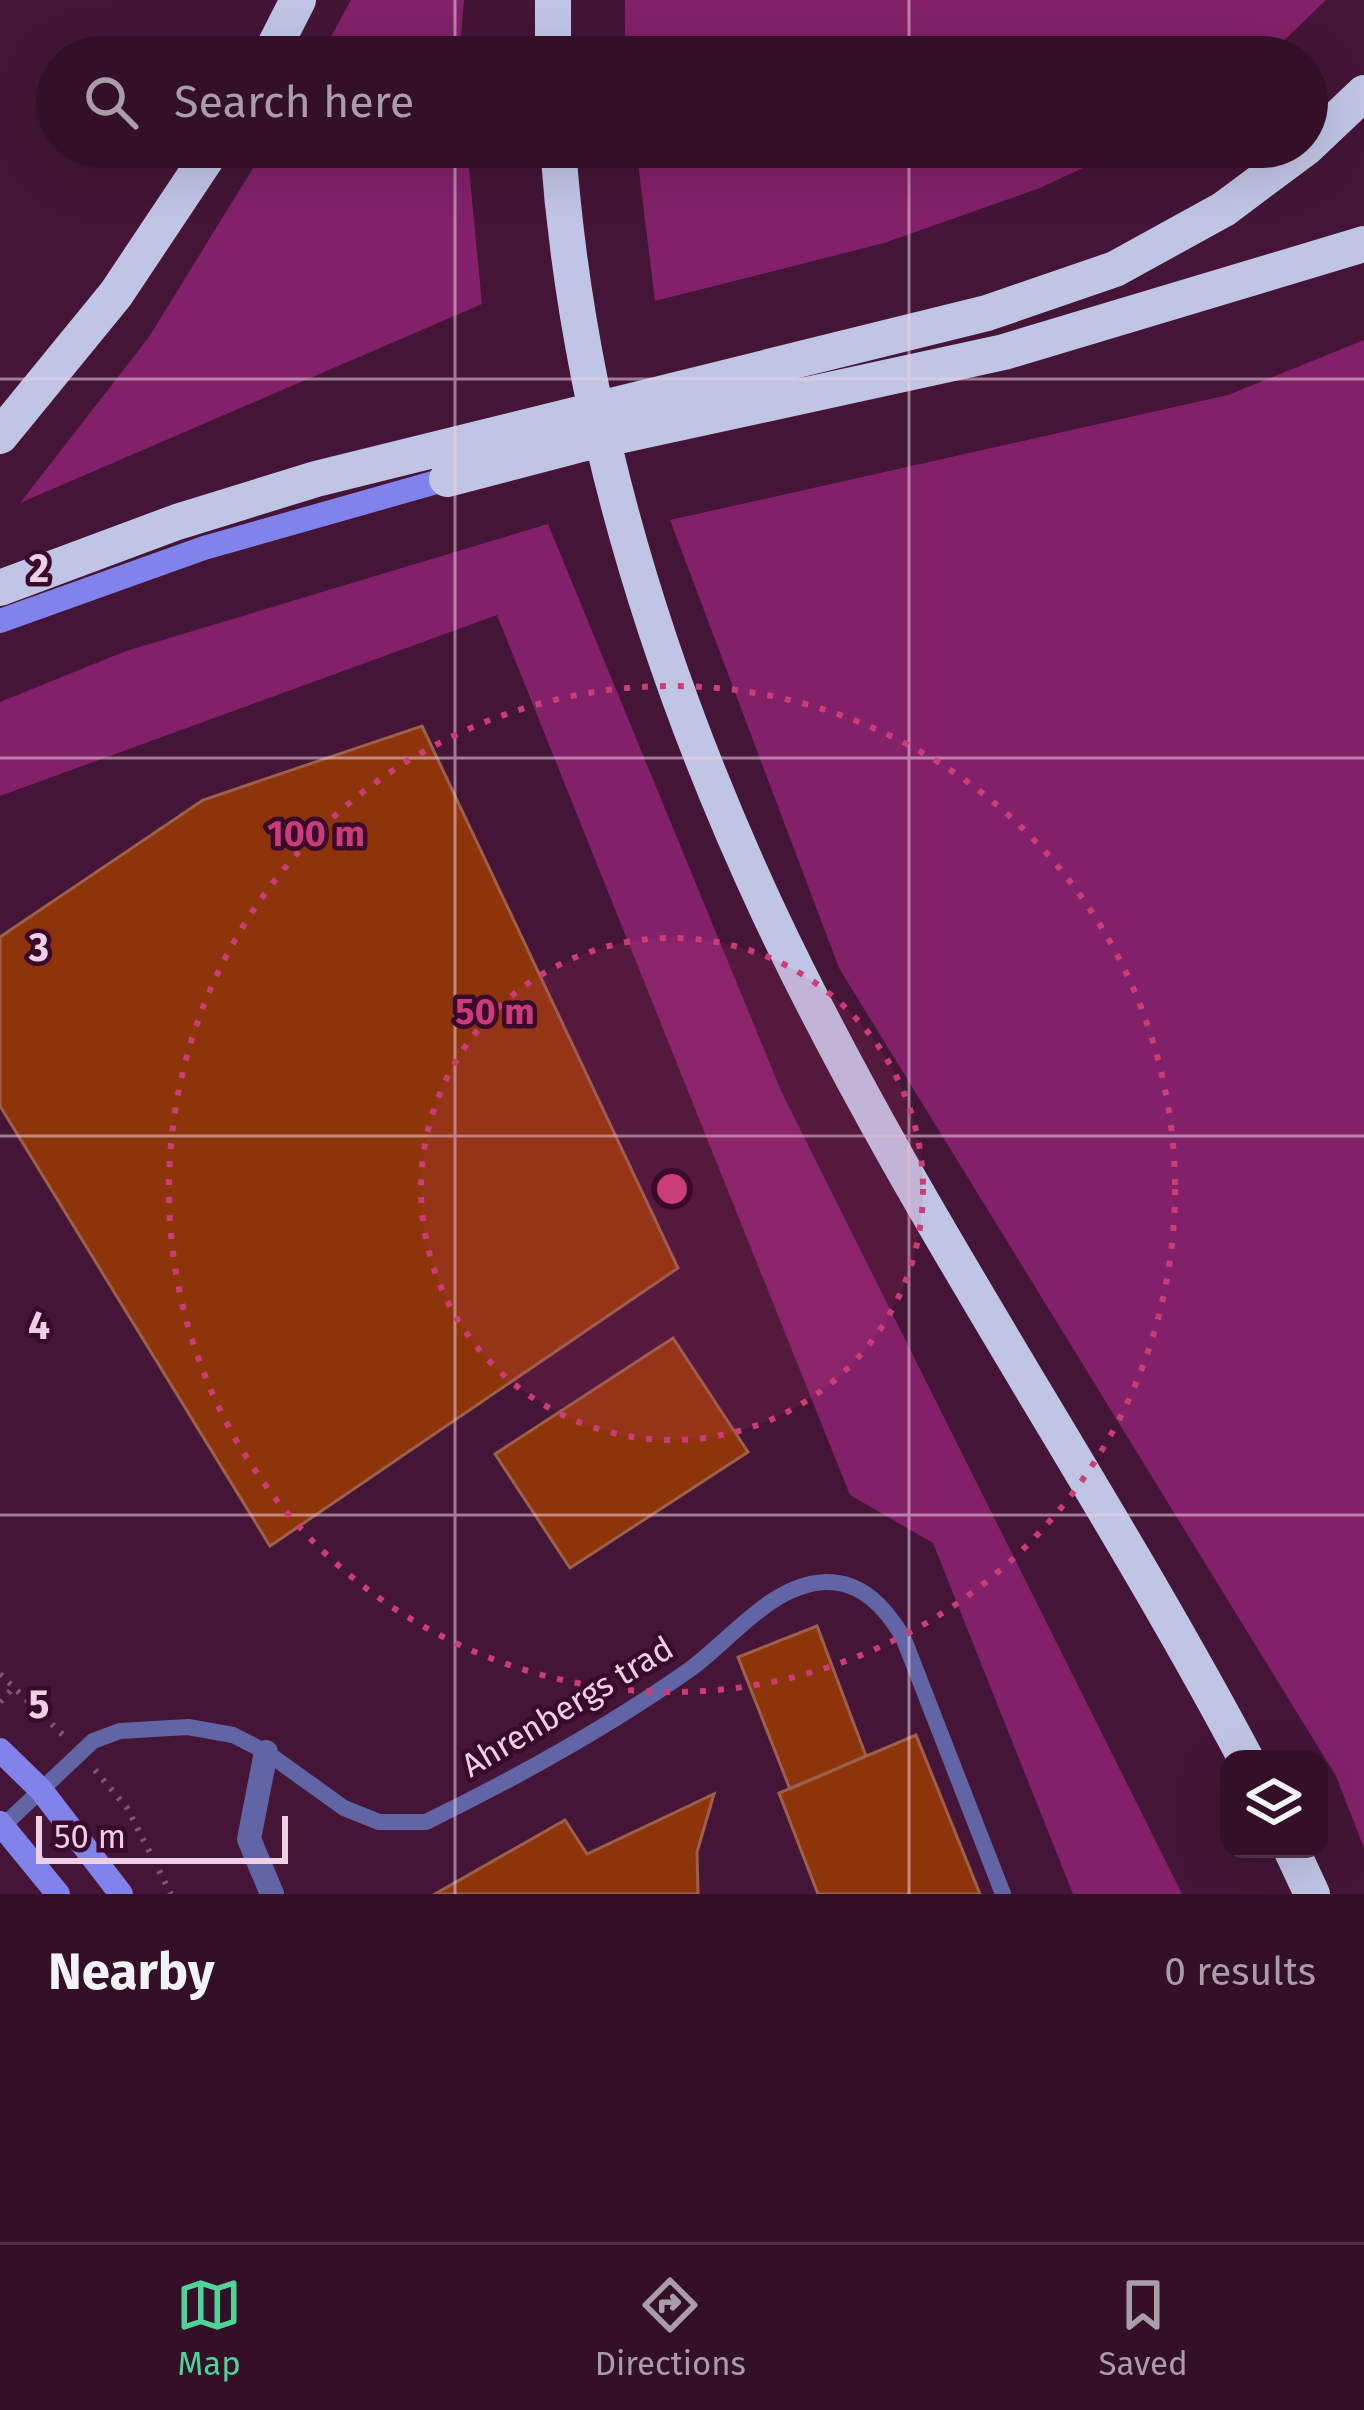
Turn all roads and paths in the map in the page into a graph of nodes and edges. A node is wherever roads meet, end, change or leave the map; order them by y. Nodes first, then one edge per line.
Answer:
1 (298, 0) edge
2 (553, 0) edge
3 (280, 36) edge
4 (554, 36) edge
5 (1364, 93) edge
6 (1328, 127) edge
7 (200, 168) edge
8 (561, 168) edge
9 (1279, 168) edge
10 (1364, 244) edge
11 (0, 436) edge
12 (447, 479) joint
13 (0, 588) edge
14 (0, 621) edge
15 (15, 1685) dead end
16 (0, 1702) edge
17 (0, 1750) edge
18 (1241, 1750) edge
19 (266, 1752) junction
20 (41, 1790) junction
21 (2, 1824) edge
22 (1296, 1858) edge
23 (58, 1894) edge
24 (121, 1894) edge
25 (272, 1894) edge
26 (1003, 1894) edge
27 (1312, 1894) edge

1 - 3 highway
2 - 4 highway
5 - 6 highway
7 - 11 highway
8 - 18 highway
9 - 13 highway
10 - 12 highway
12 - 14 main road
15 - 16 path
17 - 20 main road
19 - 20 lane, Ahrenbergs trad
19 - 25 street
19 - 26 lane, Ahrenbergs trad
20 - 21 lane, Ahrenbergs trad
20 - 24 main road
21 - 23 main road
22 - 27 highway

